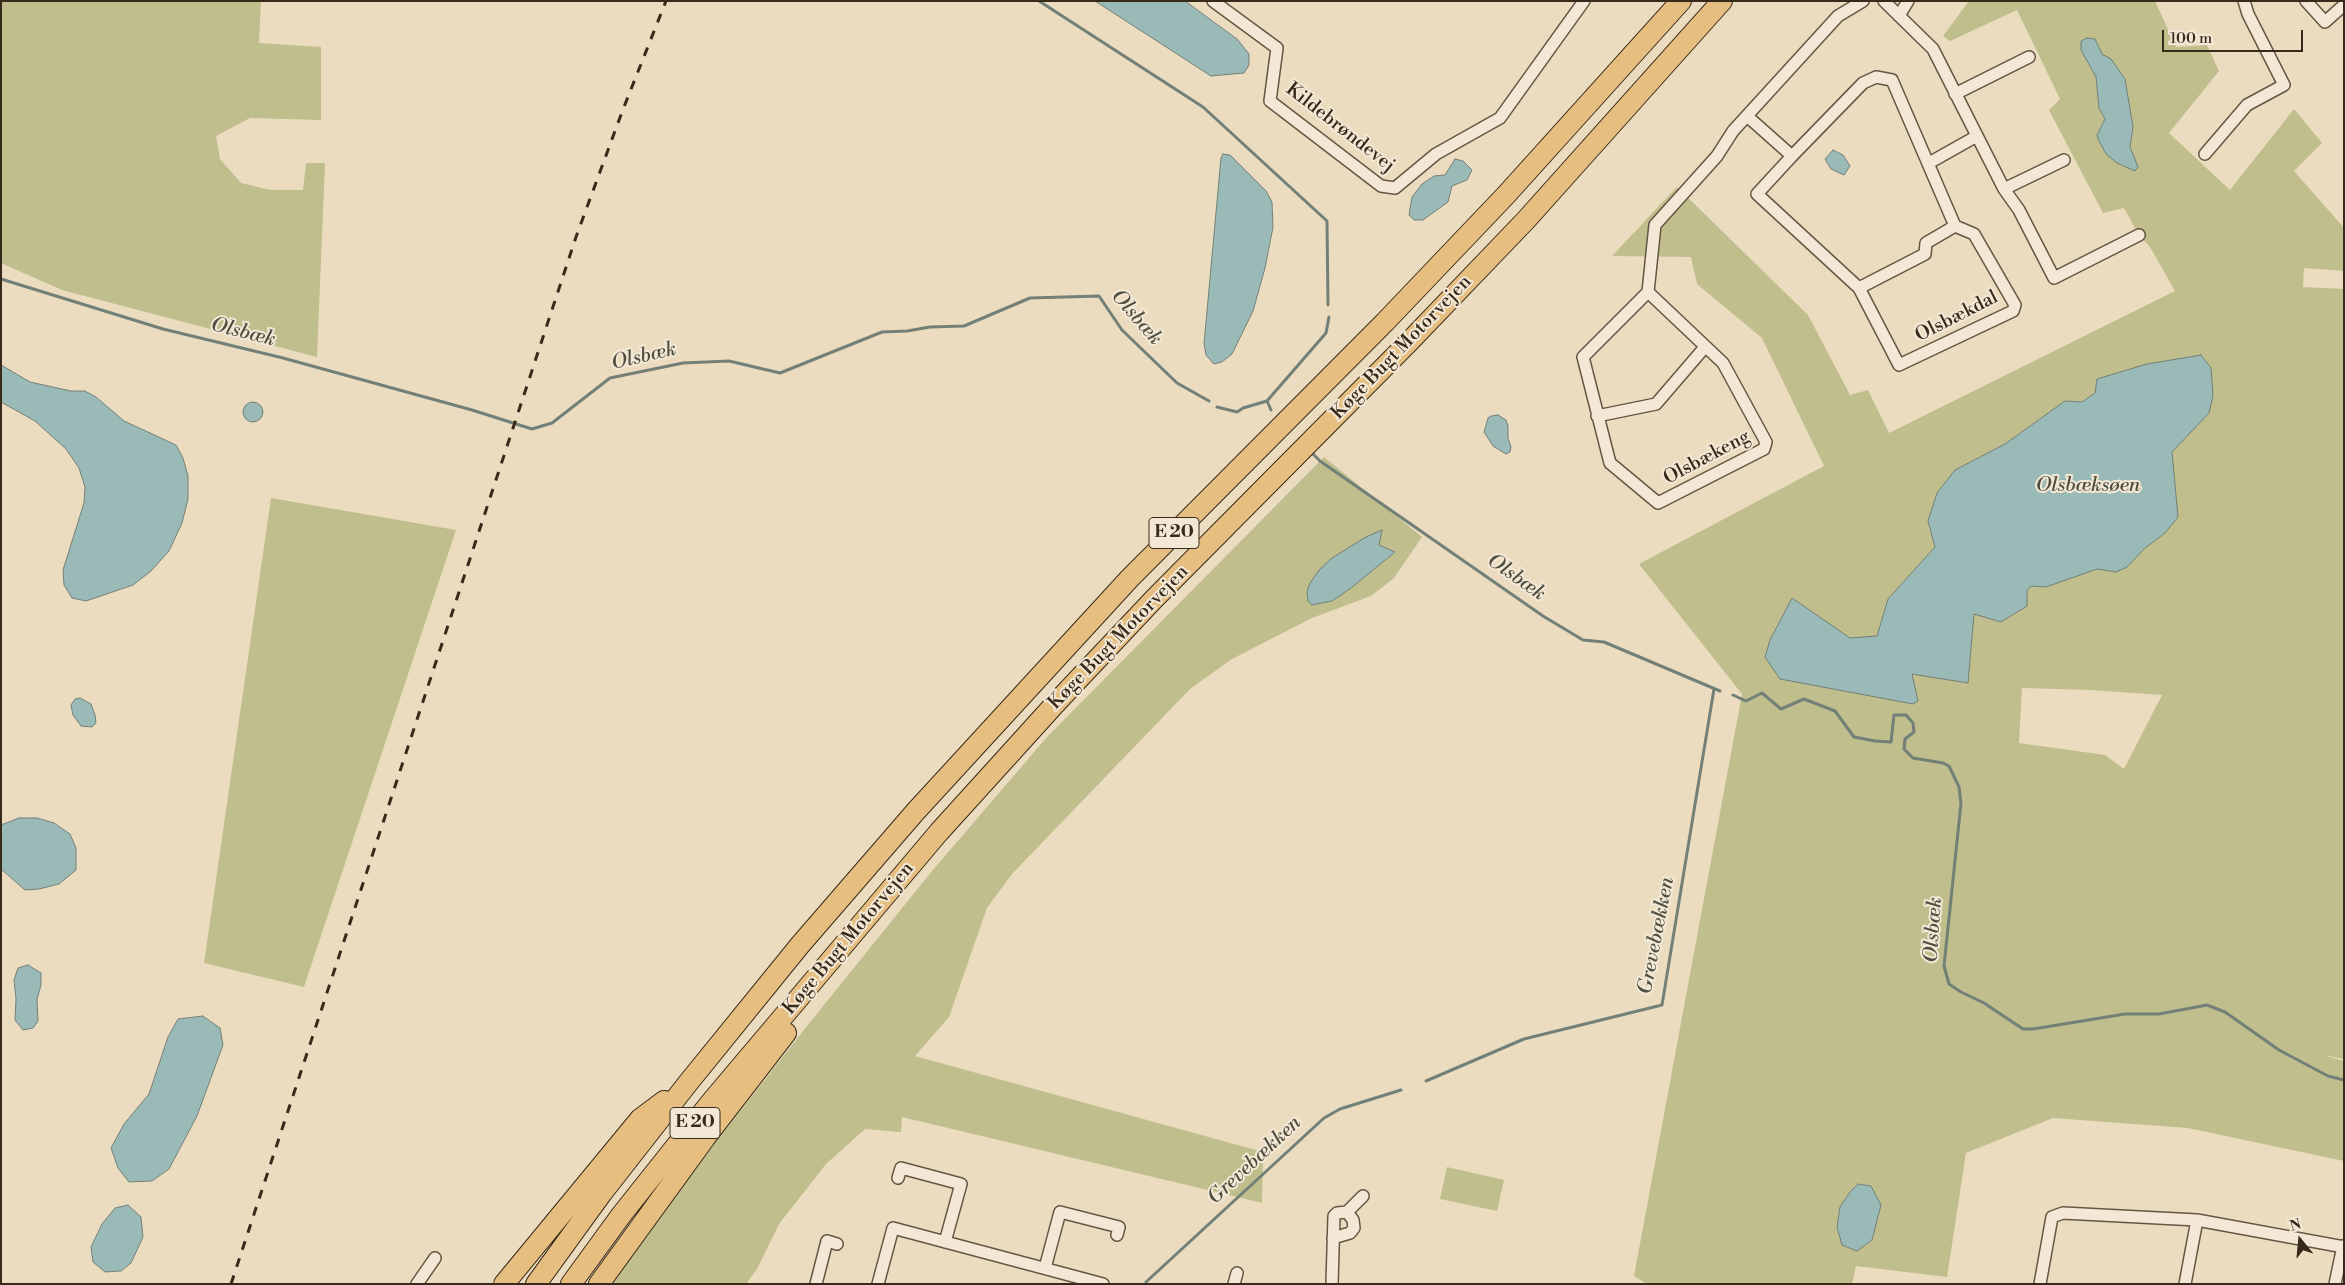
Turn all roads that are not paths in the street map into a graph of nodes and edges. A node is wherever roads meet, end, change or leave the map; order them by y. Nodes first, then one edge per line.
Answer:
1 (1213, 1) edge
2 (1584, 1) edge
3 (1681, 1) edge
4 (1722, 1) edge
5 (1863, 1) edge
6 (1884, 1) edge
7 (1908, 1) edge
8 (2244, 1) edge
9 (2306, 1) edge
10 (2344, 6) edge
11 (1899, 16) junction
12 (2029, 57) dead end
13 (1955, 94) junction
14 (1747, 116) junction
15 (1977, 136) junction
16 (2205, 154) dead end
17 (1792, 156) junction
18 (2064, 160) dead end
19 (1929, 163) junction
20 (2004, 189) junction
21 (1955, 226) junction
22 (2139, 235) dead end
23 (1859, 288) junction
24 (1648, 292) junction
25 (1705, 347) junction
26 (1597, 416) junction
27 (825, 967) junction
28 (688, 1083) junction
29 (898, 1178) dead end
30 (1363, 1196) dead end
31 (1347, 1212) junction
32 (2197, 1220) junction
33 (1117, 1235) dead end
34 (1333, 1238) junction
35 (945, 1242) junction
36 (837, 1244) dead end
37 (2343, 1246) edge
38 (434, 1258) dead end
39 (1045, 1268) junction
40 (417, 1284) edge
41 (504, 1284) edge
42 (536, 1284) edge
43 (571, 1284) edge
44 (599, 1284) edge
45 (816, 1284) edge
46 (878, 1284) edge
47 (1103, 1284) edge
48 (1332, 1284) edge
49 (2040, 1284) edge
50 (2185, 1284) edge
51 (2335, 1284) edge

1 - 2 street, Kildebrøndevej
3 - 28 highway, Køge Bugt Motorvejen / E 20
4 - 27 highway, Køge Bugt Motorvejen / E 20
5 - 14 street
6 - 11 street
7 - 11 street
8 - 16 street
9 - 10 street
11 - 13 street
12 - 13 street
13 - 15 street
14 - 17 street
14 - 24 street
15 - 19 street
15 - 20 street
17 - 19 street, Olsbækdal
17 - 23 street, Olsbækdal
18 - 20 street
19 - 21 street, Olsbækdal
20 - 22 street
21 - 23 street
21 - 23 street, Olsbækdal
24 - 25 street, Olsbækeng
24 - 26 street, Olsbækeng
25 - 26 street
25 - 26 street, Olsbækeng
27 - 43 highway, Køge Bugt Motorvejen / E 20
27 - 44 highway
28 - 41 highway
28 - 42 highway, Køge Bugt Motorvejen / E 20
29 - 35 street
30 - 31 street
31 - 34 street
31 - 34 street
32 - 37 street
32 - 49 street
32 - 50 street
33 - 39 street
34 - 48 street
35 - 39 street
35 - 46 street
36 - 45 street
37 - 51 street
38 - 40 street
39 - 47 street

